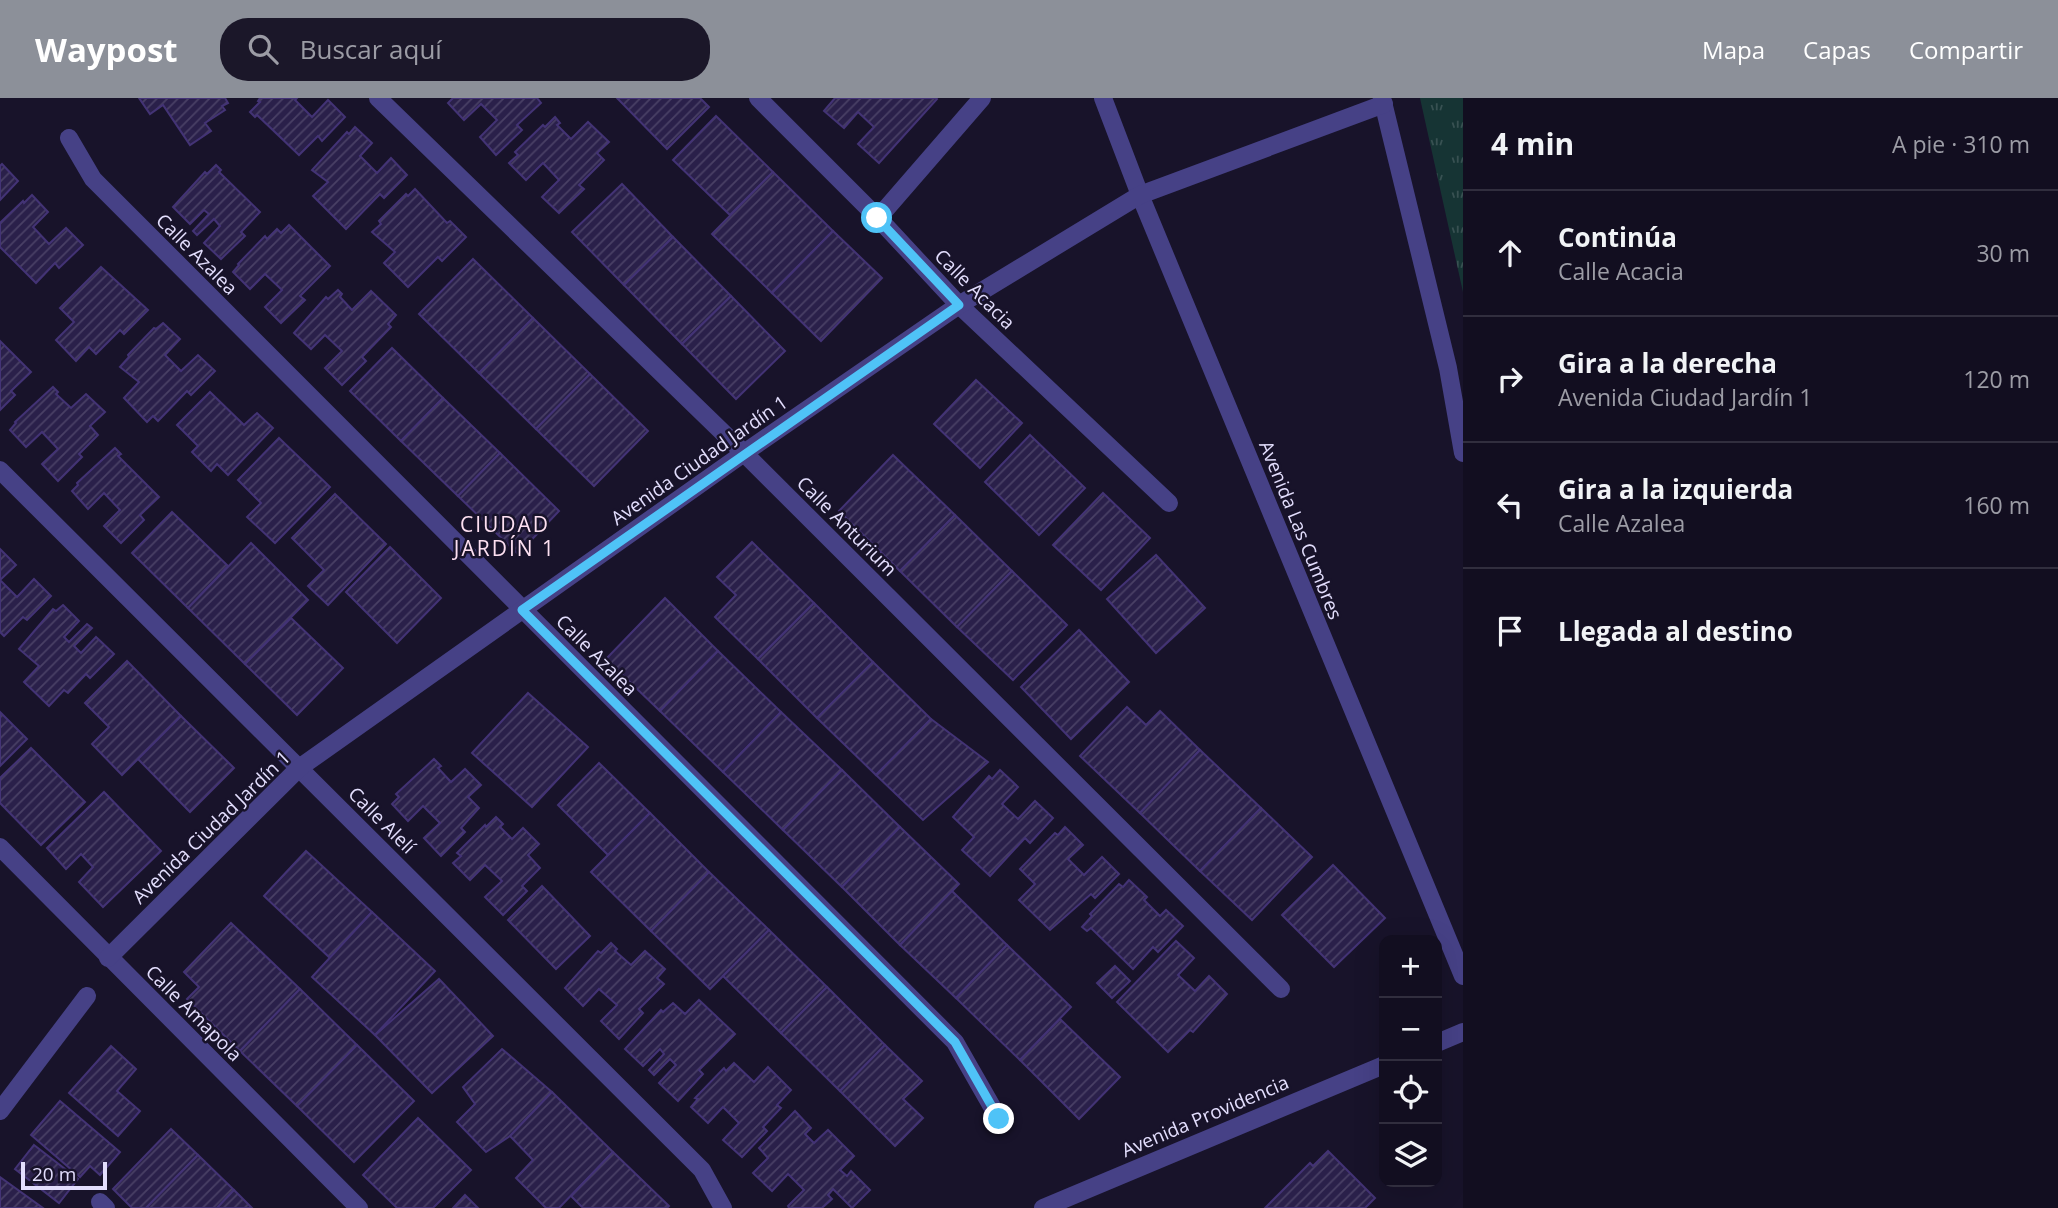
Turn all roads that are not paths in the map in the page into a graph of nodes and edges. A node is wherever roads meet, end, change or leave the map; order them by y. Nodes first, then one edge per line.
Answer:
1 (378, 98) edge
2 (758, 98) edge
3 (982, 98) edge
4 (1103, 98) edge
5 (1383, 101) edge
6 (69, 138) dead end
7 (1140, 195) junction
8 (877, 218) junction
9 (959, 305) junction
10 (1456, 365) edge
11 (744, 453) junction
12 (1463, 453) edge
13 (0, 470) edge
14 (1169, 503) dead end
15 (522, 610) junction
16 (299, 768) junction
17 (0, 847) edge
18 (108, 958) junction
19 (1463, 976) edge
20 (1281, 989) dead end
21 (87, 996) dead end
22 (1463, 1032) edge
23 (1442, 1041) edge
24 (1379, 1067) edge
25 (0, 1111) edge
26 (999, 1119) dead end
27 (359, 1208) edge
28 (723, 1208) edge
29 (1043, 1208) edge

1 - 11 street, Calle Anturium
2 - 8 street, Calle Acacia
3 - 8 street
4 - 7 street, Avenida Las Cumbres
5 - 7 street, Avenida Ciudad Jardín 1
5 - 10 street
6 - 15 street, Calle Azalea
7 - 9 street, Avenida Ciudad Jardín 1
7 - 19 street, Avenida Las Cumbres
8 - 9 street, Calle Acacia
9 - 11 street, Avenida Ciudad Jardín 1
9 - 14 street, Calle Acacia
10 - 12 street
11 - 15 street, Avenida Ciudad Jardín 1
11 - 20 street, Calle Anturium
13 - 16 street, Calle Alelí
15 - 16 street, Avenida Ciudad Jardín 1
15 - 26 street, Calle Azalea
16 - 18 street, Avenida Ciudad Jardín 1
16 - 28 street, Calle Alelí
17 - 18 street, Calle Amapola
18 - 27 street, Calle Amapola
21 - 25 street
22 - 23 street
24 - 29 street, Avenida Providencia

